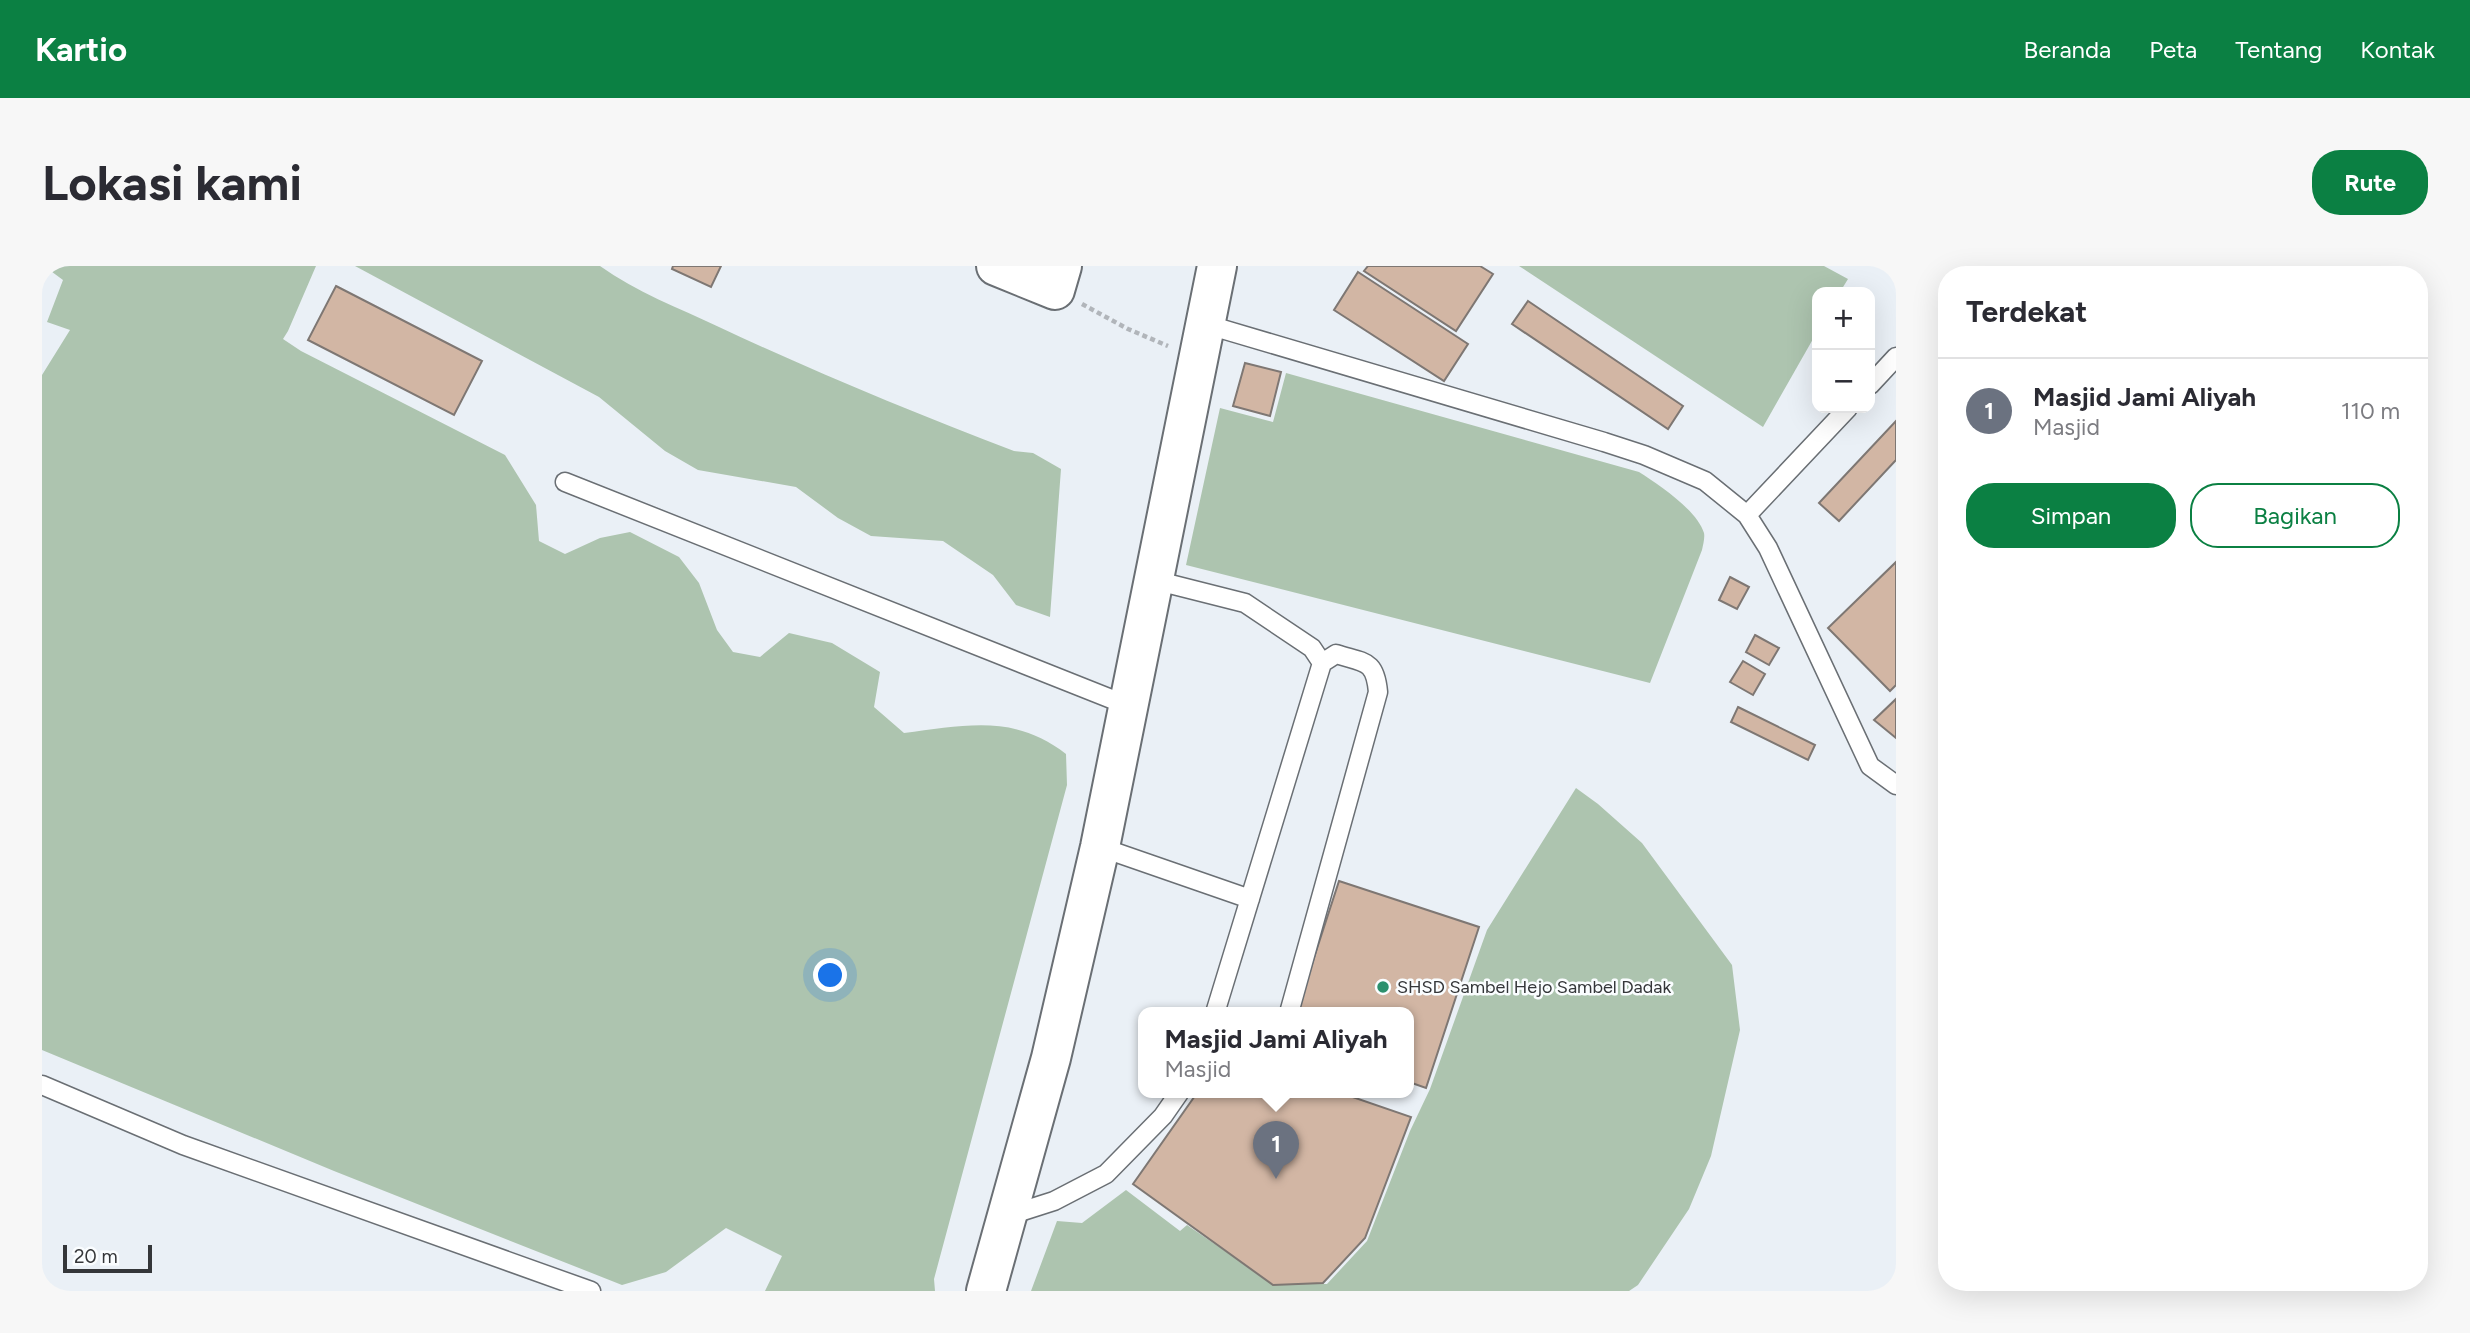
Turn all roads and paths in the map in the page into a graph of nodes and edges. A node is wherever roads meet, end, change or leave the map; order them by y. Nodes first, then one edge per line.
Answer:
1 (996, 266) edge
2 (1217, 266) edge
3 (1058, 278) edge
4 (1202, 341) junction
5 (1896, 357) edge
6 (1875, 380) edge
7 (1843, 413) edge
8 (565, 482) dead end
9 (1747, 515) junction
10 (1154, 580) junction
11 (1322, 663) junction
12 (1129, 706) junction
13 (1896, 785) edge
14 (1100, 847) junction
15 (1250, 899) junction
16 (1217, 1007) edge
17 (1291, 1007) edge
18 (42, 1085) edge
19 (1176, 1098) edge
20 (1007, 1216) junction
21 (590, 1291) edge
22 (986, 1291) edge

1 - 3 main road
2 - 4 main road
3 - 4 path
4 - 9 lane
4 - 10 main road
5 - 6 lane
7 - 9 lane
8 - 12 lane
9 - 13 lane
10 - 11 lane
10 - 12 main road
11 - 15 lane
11 - 17 lane
12 - 14 main road
14 - 15 lane
14 - 20 main road
15 - 16 lane
18 - 21 lane
19 - 20 lane
20 - 22 main road

